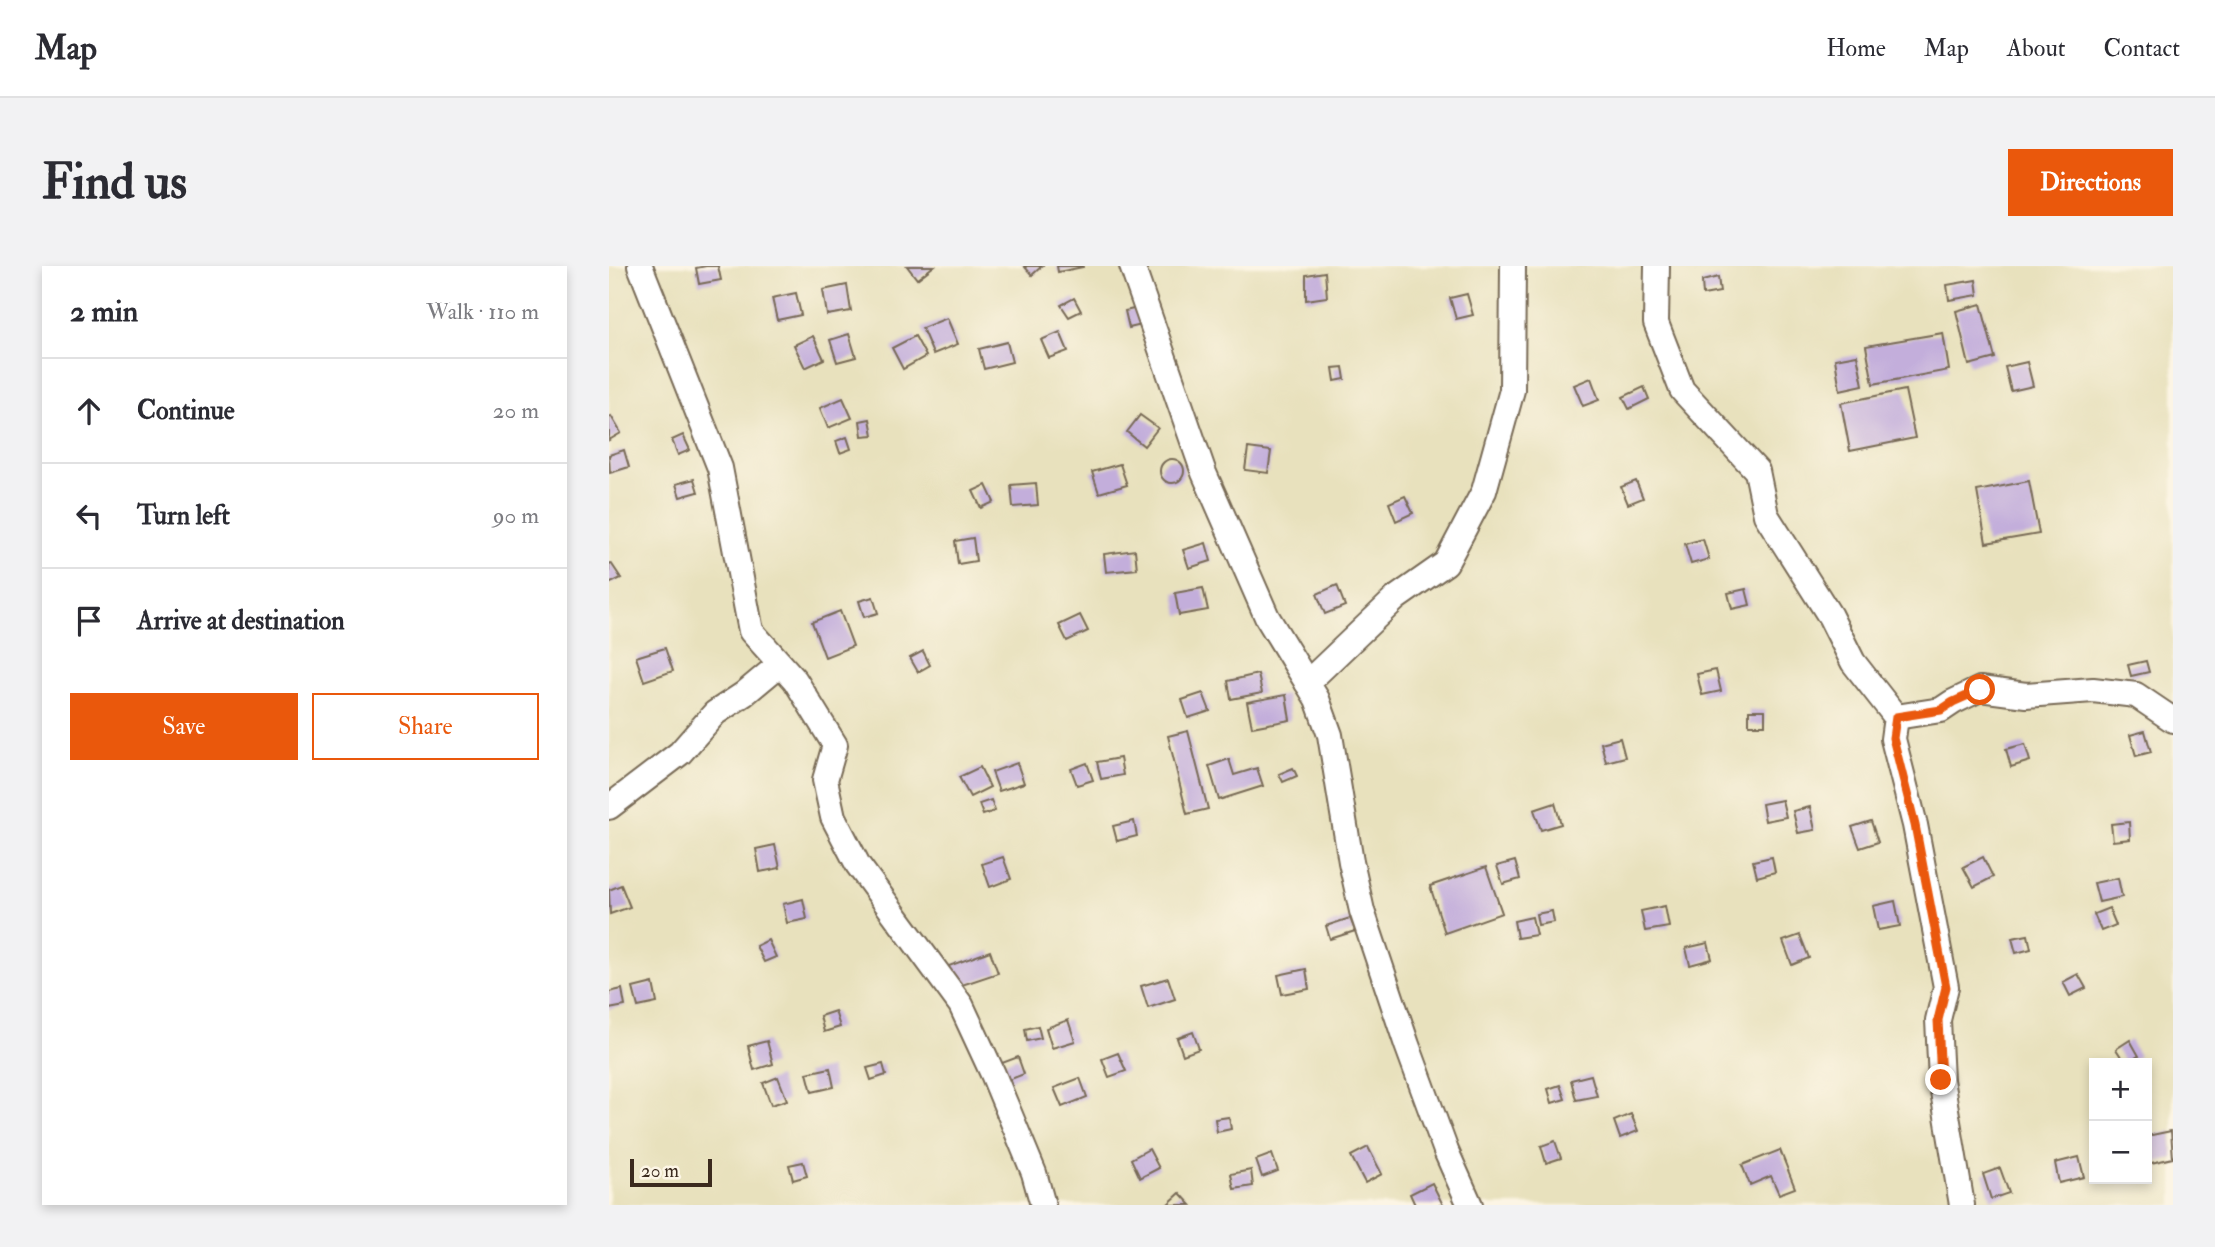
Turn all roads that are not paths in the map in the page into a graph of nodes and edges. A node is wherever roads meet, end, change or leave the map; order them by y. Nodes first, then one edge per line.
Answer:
1 (640, 266) edge
2 (1132, 266) edge
3 (1513, 266) edge
4 (1657, 266) edge
5 (781, 664) junction
6 (1307, 683) junction
7 (1896, 717) junction
8 (2173, 720) edge
9 (609, 807) edge
10 (1043, 1205) edge
11 (1470, 1205) edge
12 (1962, 1205) edge

1 - 5 street
2 - 6 street
3 - 6 street
4 - 7 street
5 - 9 street
5 - 10 street
6 - 11 street
7 - 8 street
7 - 12 street

